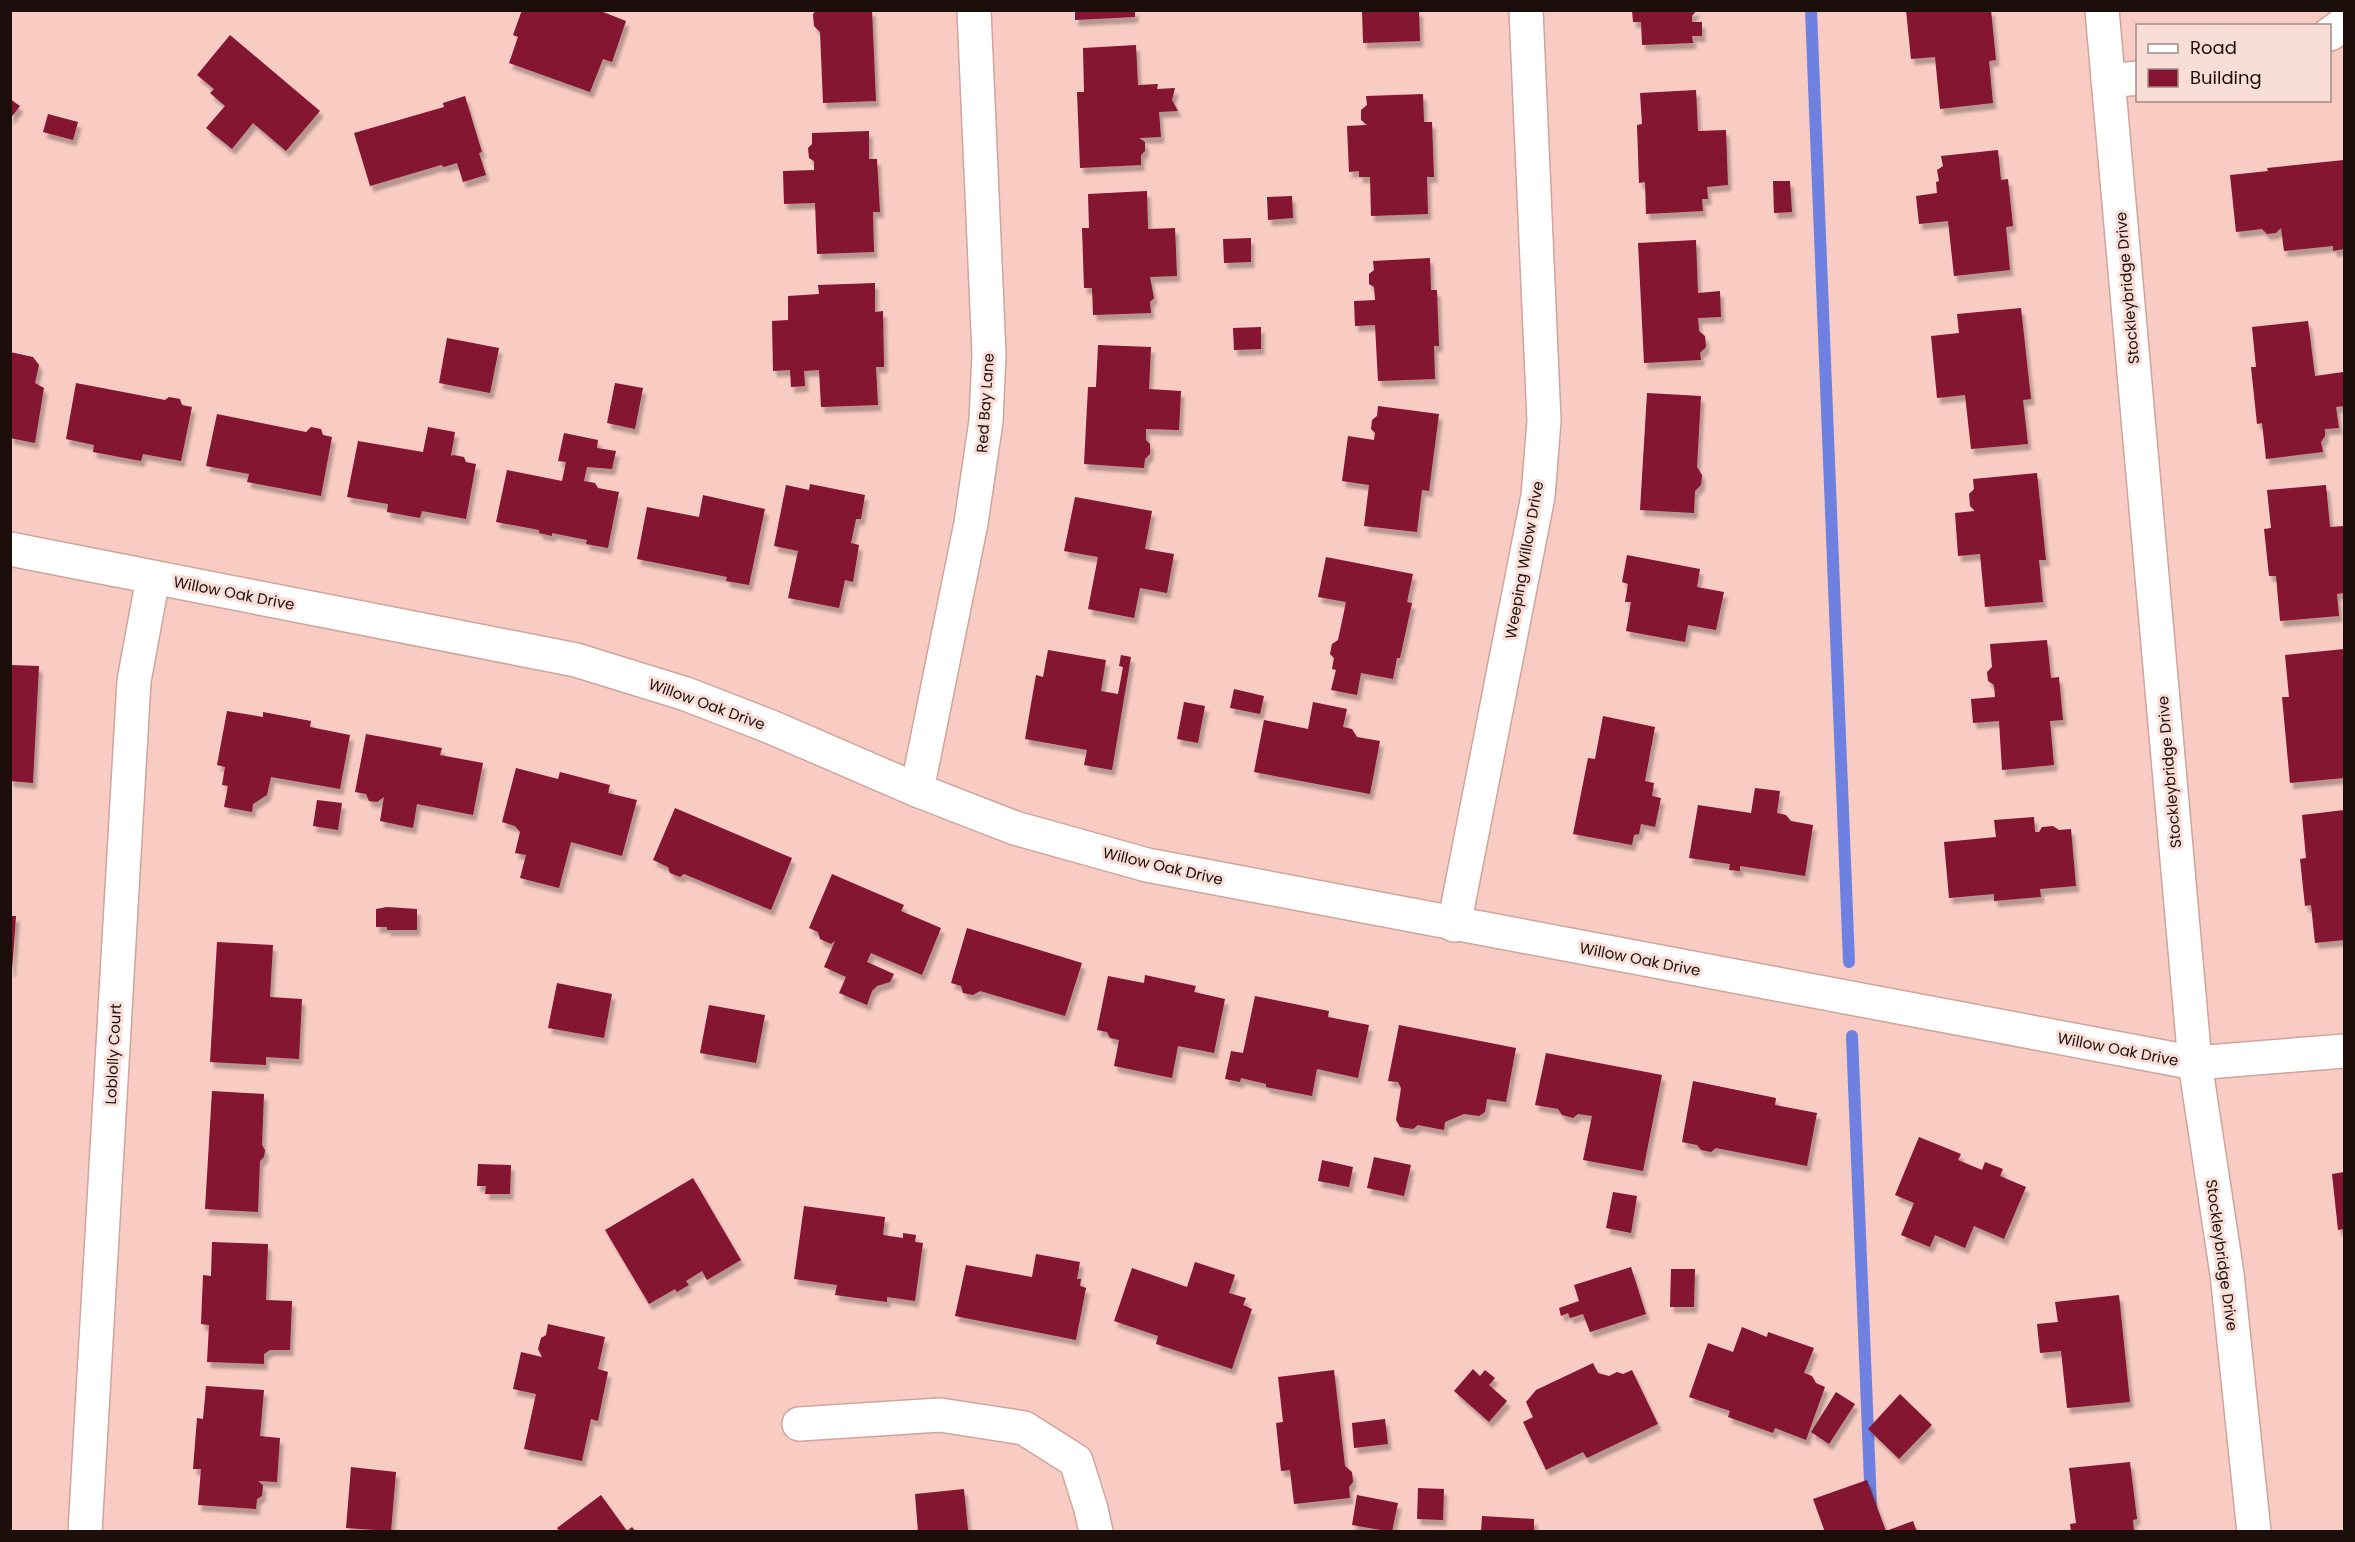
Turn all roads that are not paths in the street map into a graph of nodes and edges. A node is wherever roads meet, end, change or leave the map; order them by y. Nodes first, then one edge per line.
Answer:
1 (974, 10) edge
2 (1526, 10) edge
3 (2102, 10) edge
4 (2344, 24) edge
5 (2331, 33) edge
6 (2123, 80) edge
7 (10, 549) edge
8 (153, 578) junction
9 (917, 790) junction
10 (1454, 925) junction
11 (2344, 1052) edge
12 (2195, 1063) junction
13 (799, 1424) dead end
14 (85, 1532) edge
15 (1096, 1532) edge
16 (2254, 1532) edge

1 - 9 street, Red Bay Lane
2 - 10 street, Weeping Willow Drive
3 - 6 street, Stockleybridge Drive
4 - 5 street
6 - 12 street, Stockleybridge Drive
7 - 8 street, Willow Oak Drive
8 - 9 street, Willow Oak Drive
8 - 14 street, Loblolly Court
9 - 10 street, Willow Oak Drive
10 - 12 street, Willow Oak Drive
11 - 12 street, Willow Oak Drive
12 - 16 street, Stockleybridge Drive
13 - 15 street

